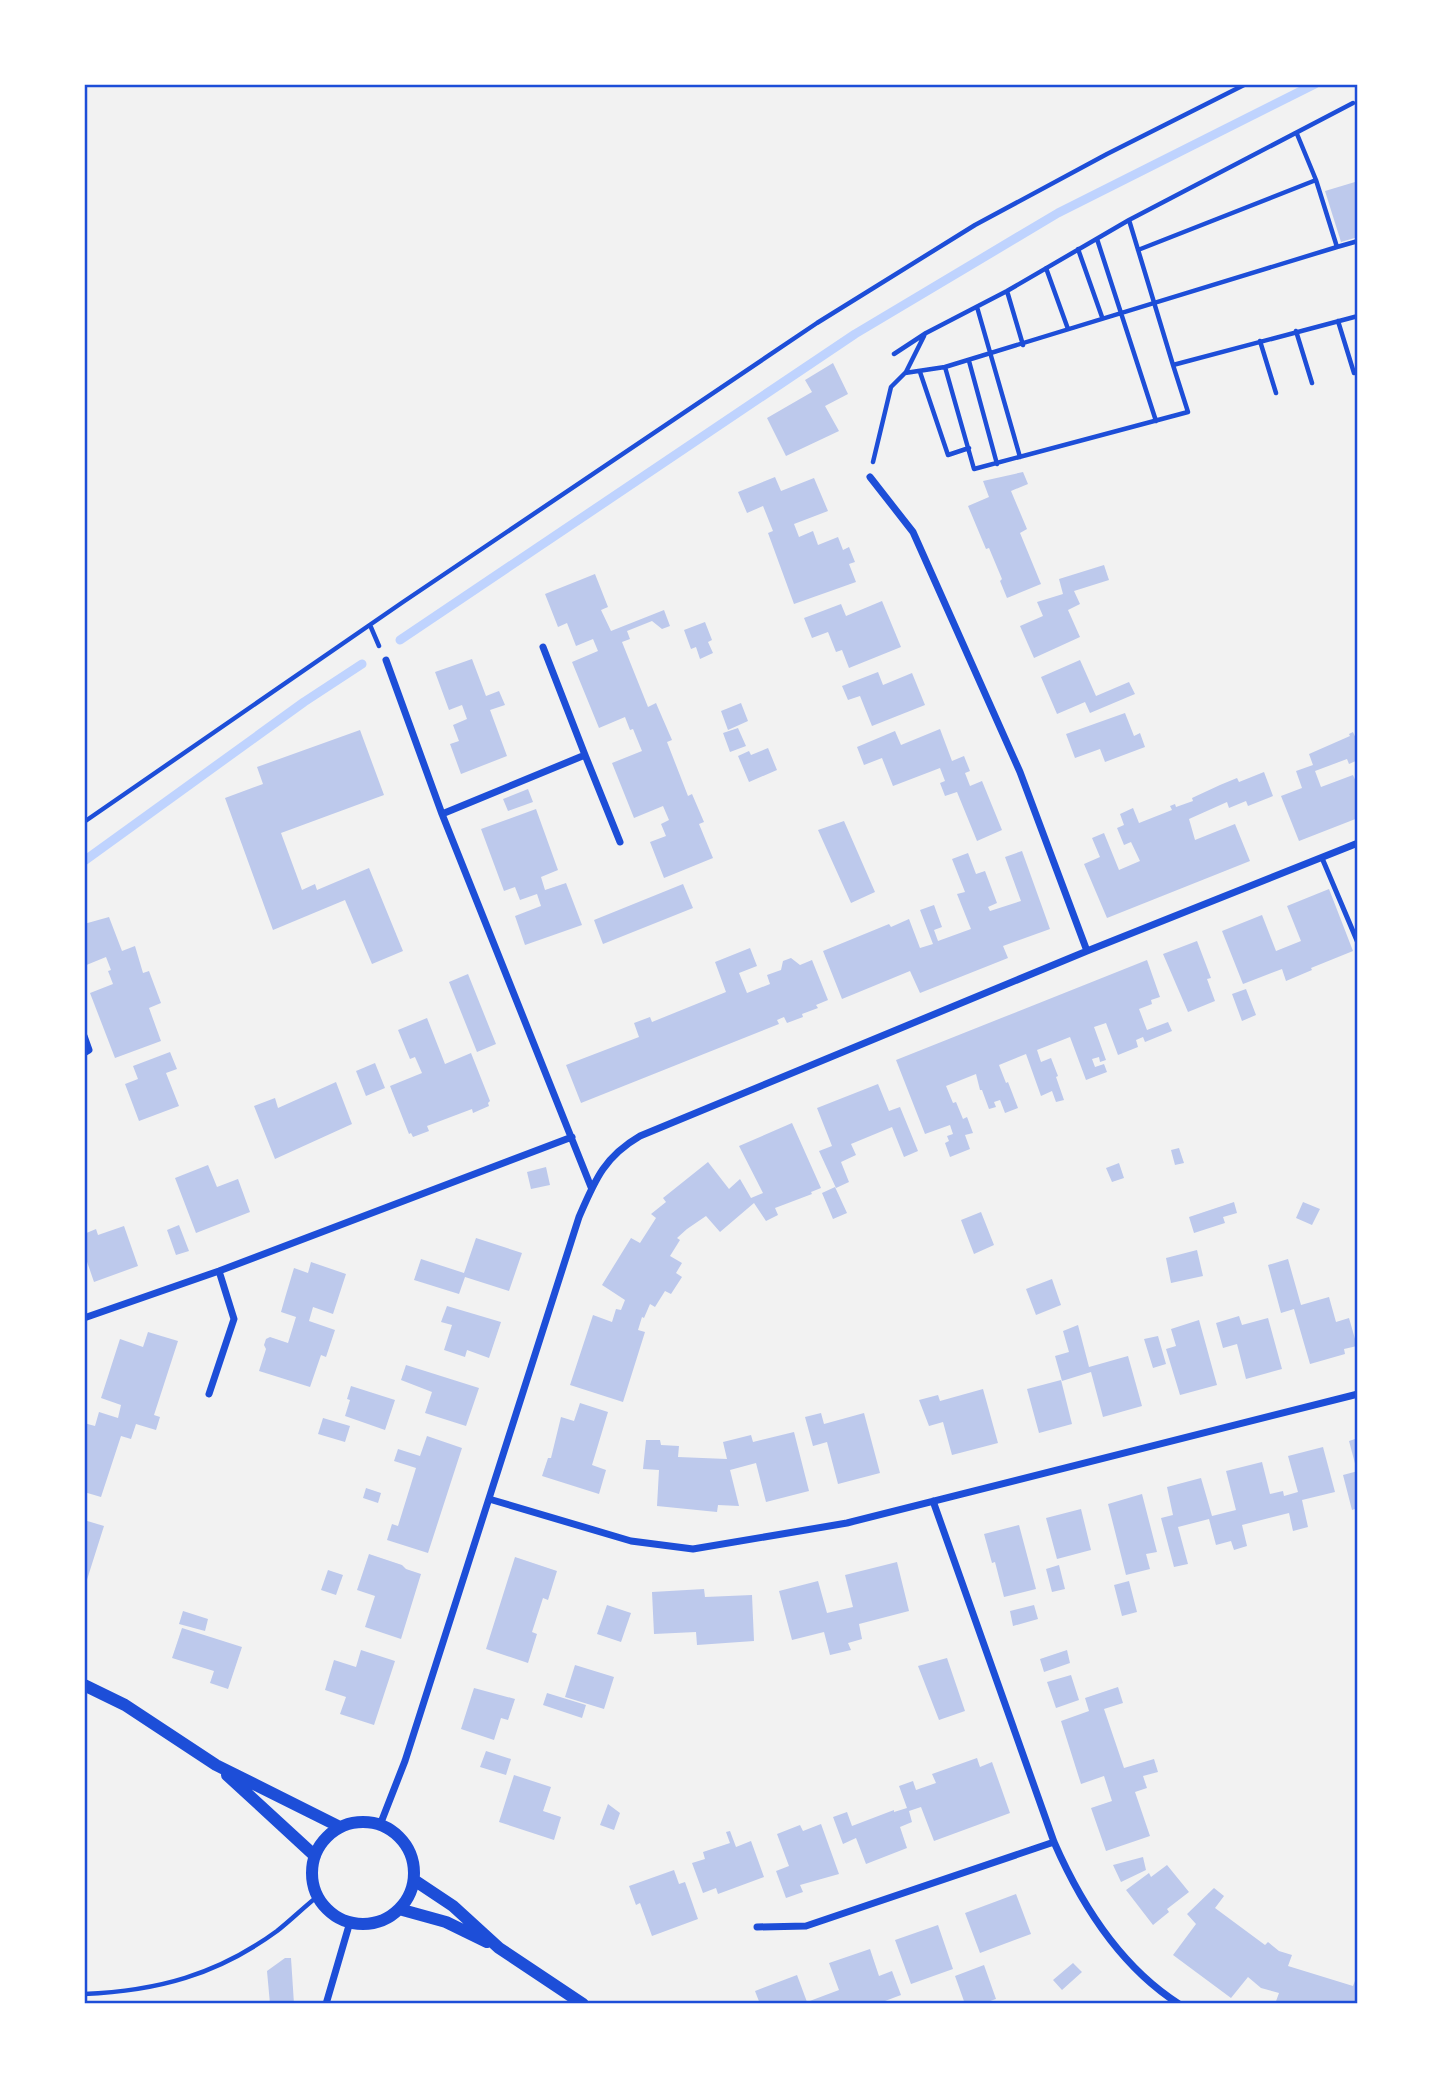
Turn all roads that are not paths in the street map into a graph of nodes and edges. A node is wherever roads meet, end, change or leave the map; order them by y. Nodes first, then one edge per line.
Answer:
1 (870, 477) road end
2 (543, 647) dead end
3 (386, 660) dead end
4 (586, 755) junction
5 (442, 814) junction
6 (620, 842) dead end
7 (1358, 843) edge
8 (1322, 858) junction
9 (1358, 943) edge
10 (1087, 951) junction
11 (84, 1036) edge
12 (84, 1053) edge
13 (572, 1137) junction
14 (591, 1188) junction
15 (219, 1271) junction
16 (84, 1318) edge
17 (209, 1394) dead end
18 (1358, 1394) edge
19 (489, 1499) junction
20 (933, 1502) junction
21 (84, 1685) edge
22 (216, 1765) junction
23 (380, 1825) junction
24 (340, 1827) junction
25 (1054, 1842) junction
26 (315, 1856) junction
27 (414, 1880) junction
28 (399, 1909) junction
29 (350, 1922) junction
30 (757, 1927) dead end
31 (499, 1948) junction
32 (326, 2004) edge
33 (583, 2004) edge
34 (1179, 2004) edge

1 - 10 street
2 - 4 street
3 - 5 street
4 - 5 street
4 - 6 street
5 - 13 street
7 - 8 street
8 - 9 lane
8 - 10 street
10 - 14 street
11 - 12 street
13 - 14 street
13 - 15 street
14 - 19 street
15 - 16 street
15 - 17 street
18 - 20 street
19 - 20 street
19 - 23 street
20 - 25 street
21 - 22 street
22 - 24 street
22 - 26 street
23 - 24 street
23 - 27 street
24 - 26 street
25 - 30 street
25 - 34 street
26 - 29 street
27 - 28 street
27 - 31 street
28 - 29 street
28 - 31 street
29 - 32 street
31 - 33 street

